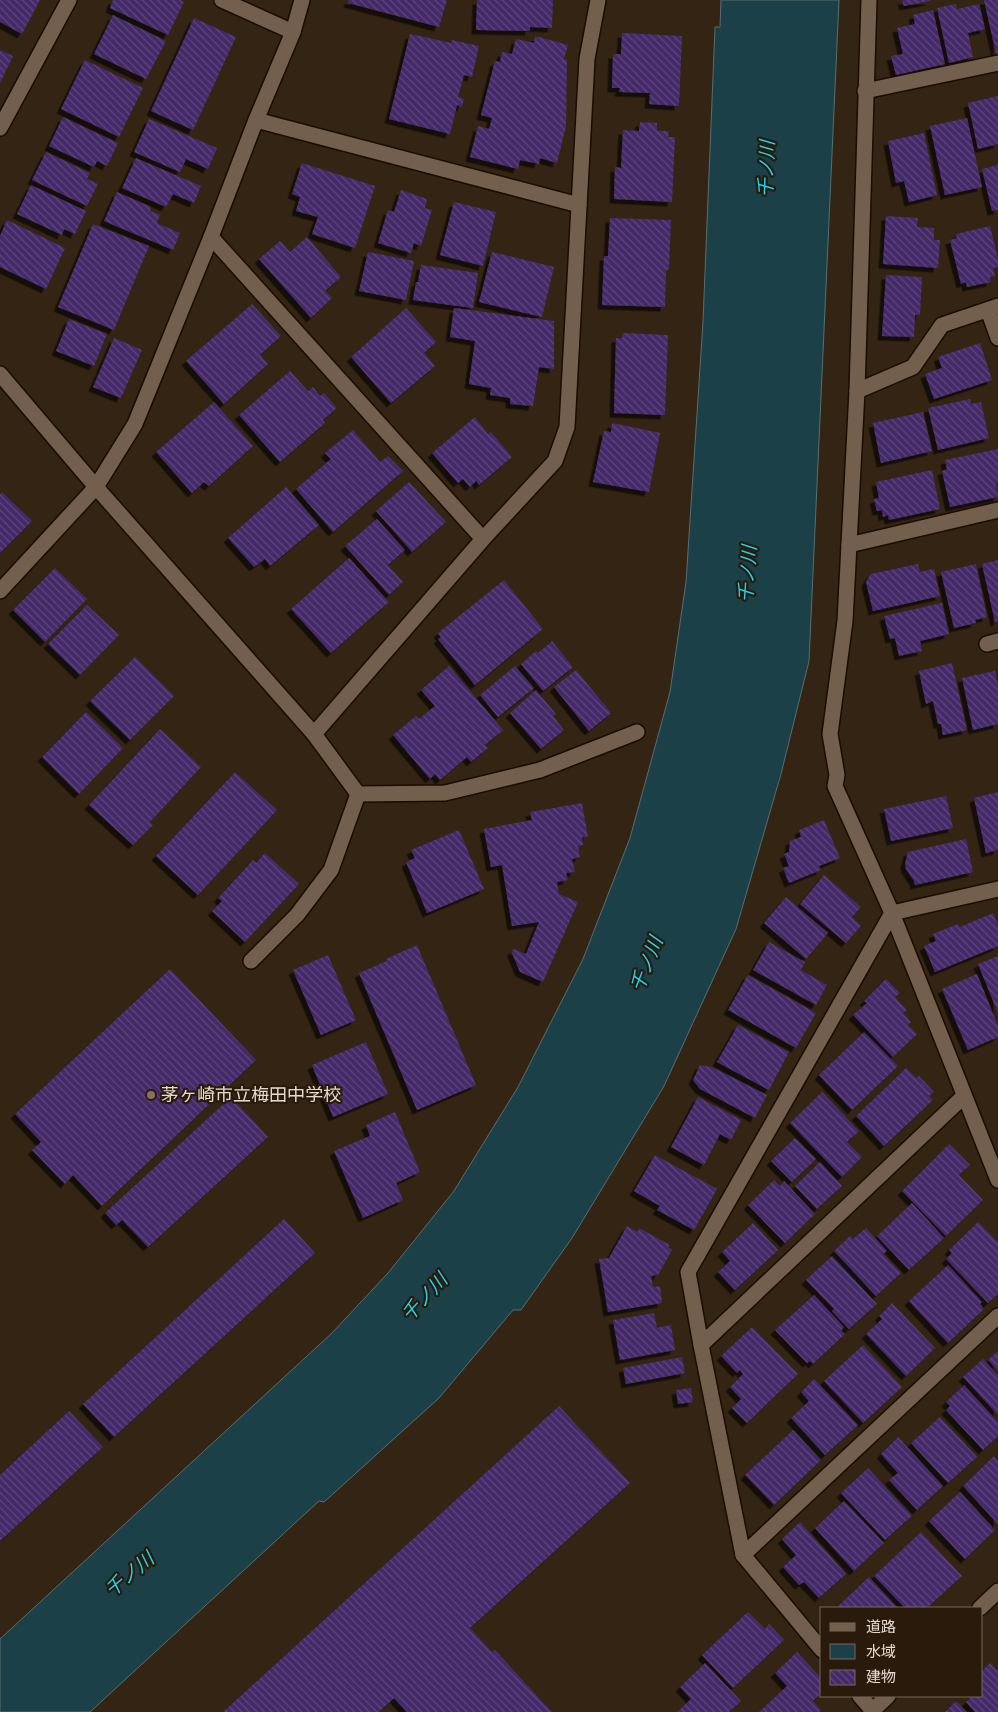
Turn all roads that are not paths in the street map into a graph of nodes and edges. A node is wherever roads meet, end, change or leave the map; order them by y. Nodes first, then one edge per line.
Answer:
1 (69, 0) edge
2 (222, 0) edge
3 (302, 0) edge
4 (598, 0) edge
5 (869, 0) edge
6 (293, 32) junction
7 (998, 63) edge
8 (865, 90) junction
9 (256, 120) junction
10 (0, 128) edge
11 (579, 205) junction
12 (211, 236) junction
13 (993, 308) edge
14 (998, 338) edge
15 (0, 374) edge
16 (857, 391) junction
17 (96, 487) junction
18 (998, 510) edge
19 (483, 538) junction
20 (849, 545) junction
21 (0, 591) edge
22 (637, 732) dead end
23 (314, 734) junction
24 (358, 794) junction
25 (998, 889) edge
26 (892, 913) junction
27 (251, 961) dead end
28 (964, 1096) junction
29 (998, 1180) edge
30 (998, 1316) edge
31 (701, 1345) junction
32 (744, 1556) junction
33 (998, 1592) edge
34 (981, 1607) edge
35 (820, 1648) edge
36 (861, 1697) edge
37 (887, 1697) edge
38 (872, 1712) edge

1 - 10 street
2 - 6 street
3 - 6 street
4 - 11 street
5 - 8 street
6 - 9 street
7 - 8 street
8 - 16 street
9 - 11 street
9 - 12 street
11 - 19 street
12 - 17 street
12 - 19 street
13 - 14 street
13 - 16 street
15 - 17 street
16 - 20 street
17 - 21 street
17 - 23 street
18 - 20 street
19 - 23 street
20 - 26 street
22 - 24 street
23 - 24 street
24 - 27 street
25 - 26 street
26 - 28 street
26 - 31 street
28 - 29 street
28 - 31 street
30 - 32 street
31 - 32 street
32 - 35 street
33 - 34 street
36 - 38 street
37 - 38 street

